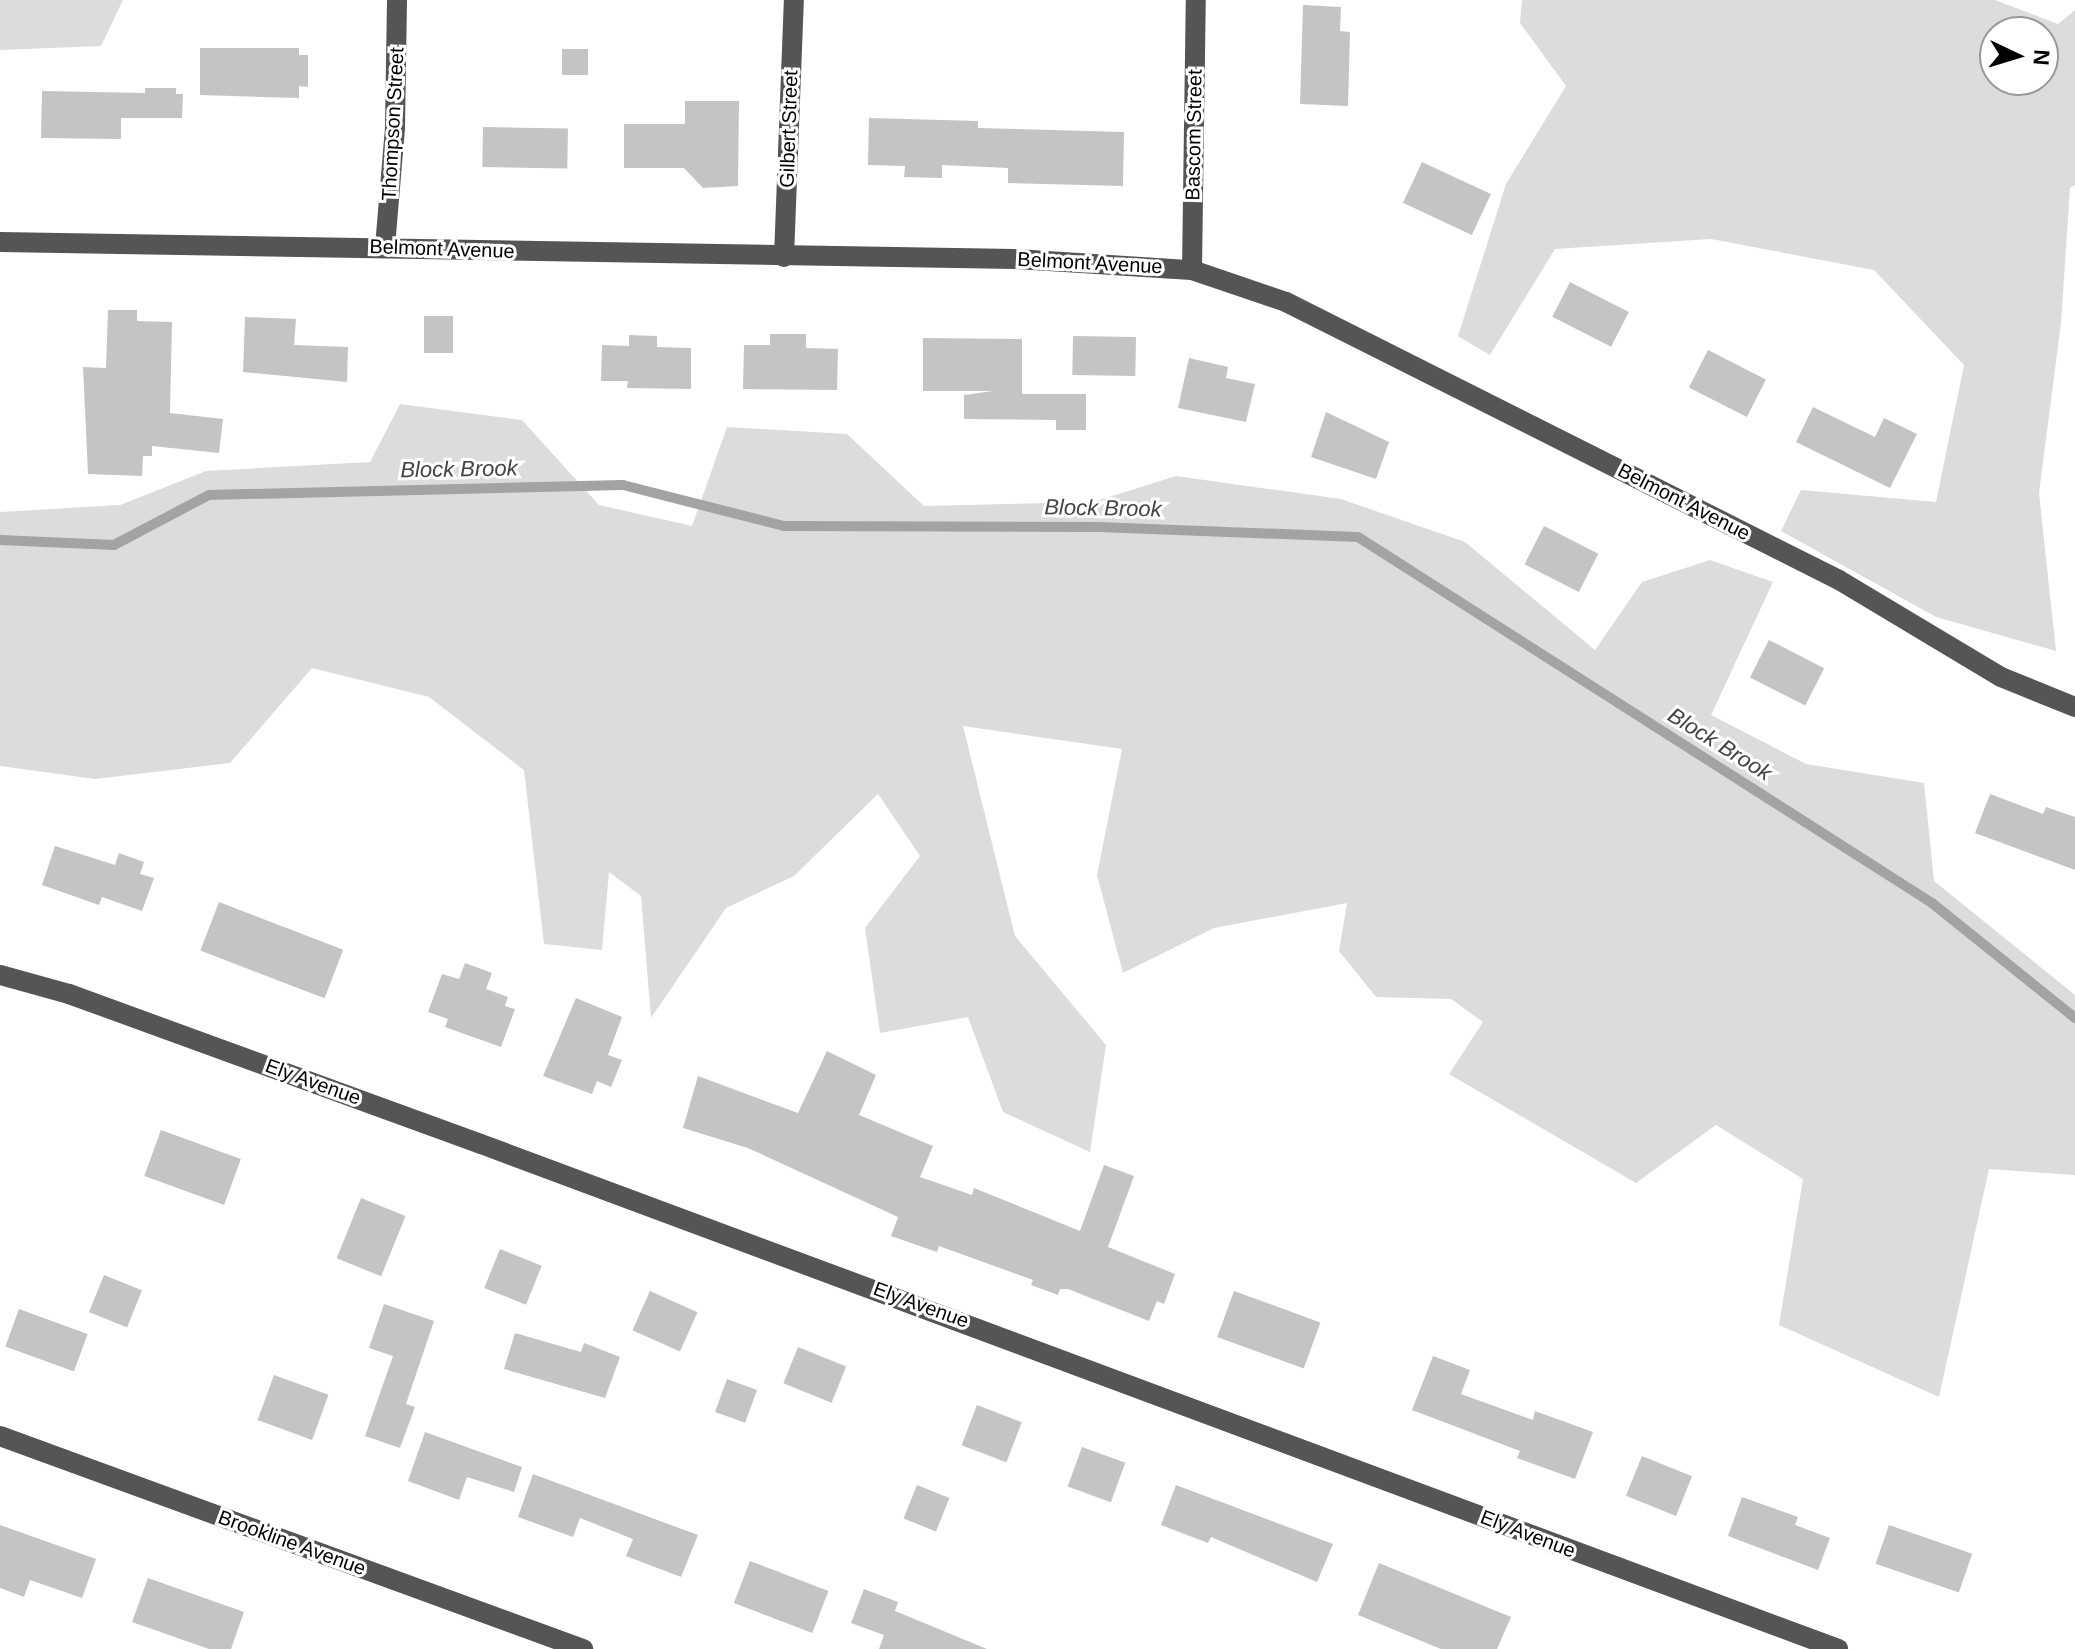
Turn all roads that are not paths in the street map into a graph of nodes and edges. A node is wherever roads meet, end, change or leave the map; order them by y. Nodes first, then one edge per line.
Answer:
1 (397, 0) edge
2 (794, 0) edge
3 (1196, 0) edge
4 (0, 242) edge
5 (385, 247) junction
6 (784, 257) junction
7 (1192, 270) junction
8 (2075, 707) edge
9 (0, 975) edge
10 (0, 1436) edge
11 (583, 1649) edge
12 (1838, 1649) edge

1 - 5 street, Thompson Street
2 - 6 street, Gilbert Street
3 - 7 street, Bascom Street
4 - 5 street, Belmont Avenue
5 - 6 street, Belmont Avenue
6 - 7 street, Belmont Avenue
7 - 8 street, Belmont Avenue
9 - 12 street, Ely Avenue
10 - 11 street, Brookline Avenue

